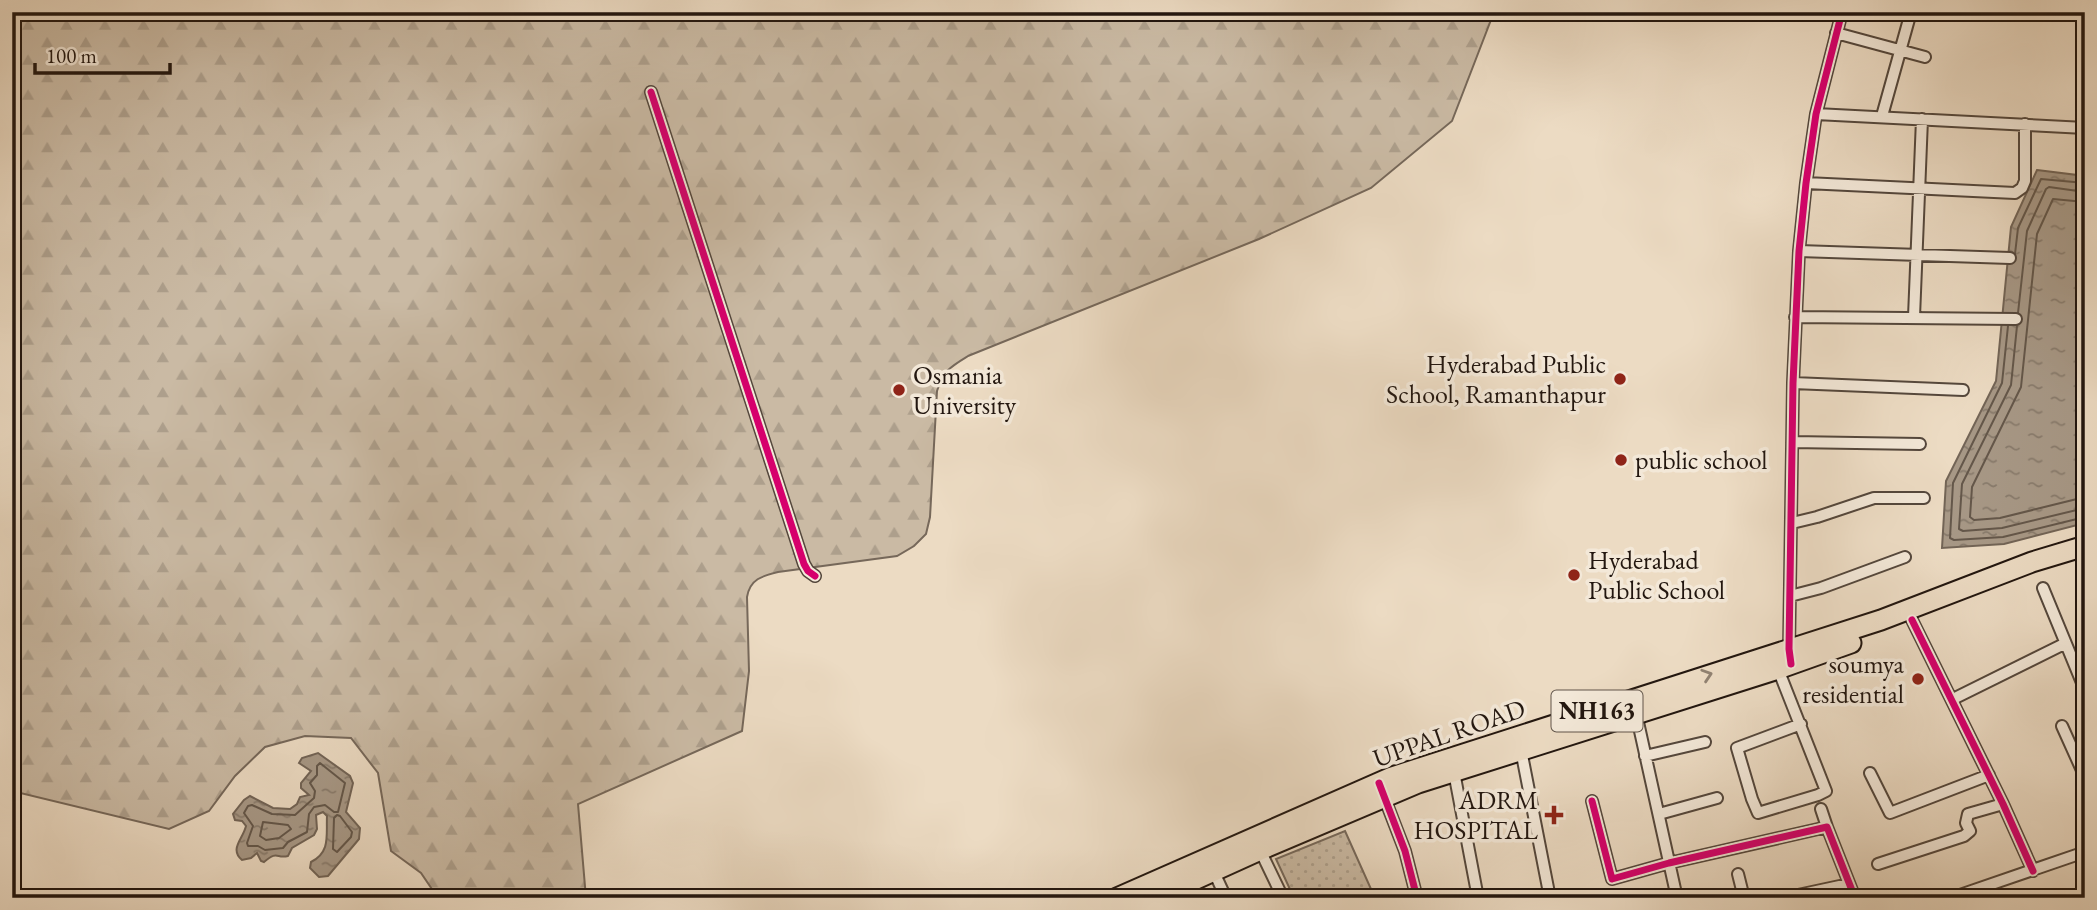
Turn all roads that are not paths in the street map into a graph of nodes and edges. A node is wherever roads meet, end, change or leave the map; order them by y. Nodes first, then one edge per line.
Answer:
1 (1842, 12) edge
2 (1911, 12) edge
3 (1836, 33) junction
4 (1900, 50) junction
5 (1925, 57) dead end
6 (651, 92) dead end
7 (1816, 114) junction
8 (1882, 116) junction
9 (1922, 119) junction
10 (2025, 124) junction
11 (2085, 128) edge
12 (1806, 183) junction
13 (1918, 187) junction
14 (1799, 251) junction
15 (1915, 255) junction
16 (2010, 258) dead end
17 (1795, 317) junction
18 (1914, 317) junction
19 (2016, 319) dead end
20 (1793, 383) junction
21 (1963, 390) dead end
22 (1792, 442) junction
23 (1920, 444) dead end
24 (1924, 498) dead end
25 (1791, 523) junction
26 (2085, 546) edge
27 (1905, 557) dead end
28 (2085, 557) edge
29 (2056, 560) junction
30 (815, 576) dead end
31 (2043, 588) dead end
32 (1790, 596) junction
33 (1912, 620) junction
34 (2064, 644) junction
35 (1786, 660) junction
36 (2085, 690) edge
37 (1952, 699) junction
38 (1636, 713) junction
39 (1801, 724) junction
40 (2062, 726) dead end
41 (1705, 742) dead end
42 (1521, 750) junction
43 (1645, 756) junction
44 (1454, 772) junction
45 (1870, 773) dead end
46 (1989, 775) junction
47 (2085, 777) edge
48 (1382, 790) junction
49 (1717, 798) dead end
50 (1592, 801) dead end
51 (2003, 804) junction
52 (1821, 809) dead end
53 (1658, 814) junction
54 (1827, 827) junction
55 (1260, 850) junction
56 (2085, 852) edge
57 (1669, 863) junction
58 (1878, 864) dead end
59 (1213, 870) junction
60 (2033, 871) junction
61 (1738, 874) dead end
62 (1849, 884) junction
63 (1117, 898) edge
64 (1154, 898) edge
65 (1226, 898) edge
66 (1283, 898) edge
67 (1417, 898) edge
68 (1478, 898) edge
69 (1550, 898) edge
70 (1677, 898) edge
71 (1744, 898) edge
72 (1784, 898) edge
73 (1855, 898) edge
74 (1951, 898) edge

1 - 3 street
2 - 4 street
3 - 4 street
3 - 7 street
4 - 5 street
4 - 8 street
6 - 30 street
7 - 8 street
7 - 12 street
8 - 9 street
9 - 10 street
9 - 13 street
10 - 11 street
10 - 13 street
12 - 13 street
12 - 14 street
13 - 15 street
14 - 15 street
14 - 17 street
15 - 16 street
15 - 18 street
17 - 18 street
17 - 20 street
18 - 19 street
20 - 21 street
20 - 22 street
22 - 23 street
22 - 25 street
24 - 25 street
25 - 32 street
26 - 29 highway, UPPAL ROAD / NH163
27 - 32 street
28 - 29 highway, NH163
29 - 33 highway, NH163
29 - 35 highway, UPPAL ROAD / NH163
31 - 34 street
32 - 35 street
33 - 35 highway, NH163
33 - 37 street
34 - 36 street
34 - 37 street
35 - 38 highway, NH163
35 - 39 street
48 -> 35 highway, UPPAL ROAD / NH163
37 - 46 street
38 - 42 highway, NH163
38 - 43 street
39 - 39 street
40 - 47 street
41 - 43 street
42 - 44 highway, NH163
42 - 69 street
43 - 53 street
44 - 48 highway, NH163
44 - 68 street
45 - 46 street
46 - 51 street
48 - 55 highway, NH163
48 - 63 highway, UPPAL ROAD / NH163
48 - 67 street
49 - 53 street
50 - 57 street
51 - 58 street
51 - 60 street
52 - 54 street
53 - 57 street
54 - 57 street
54 - 62 street
55 - 59 highway, NH163
55 - 66 street
56 - 60 street
57 - 70 street
59 - 64 highway, NH163
59 - 65 street
60 - 74 street
61 - 71 street
62 - 72 street
62 - 73 street

